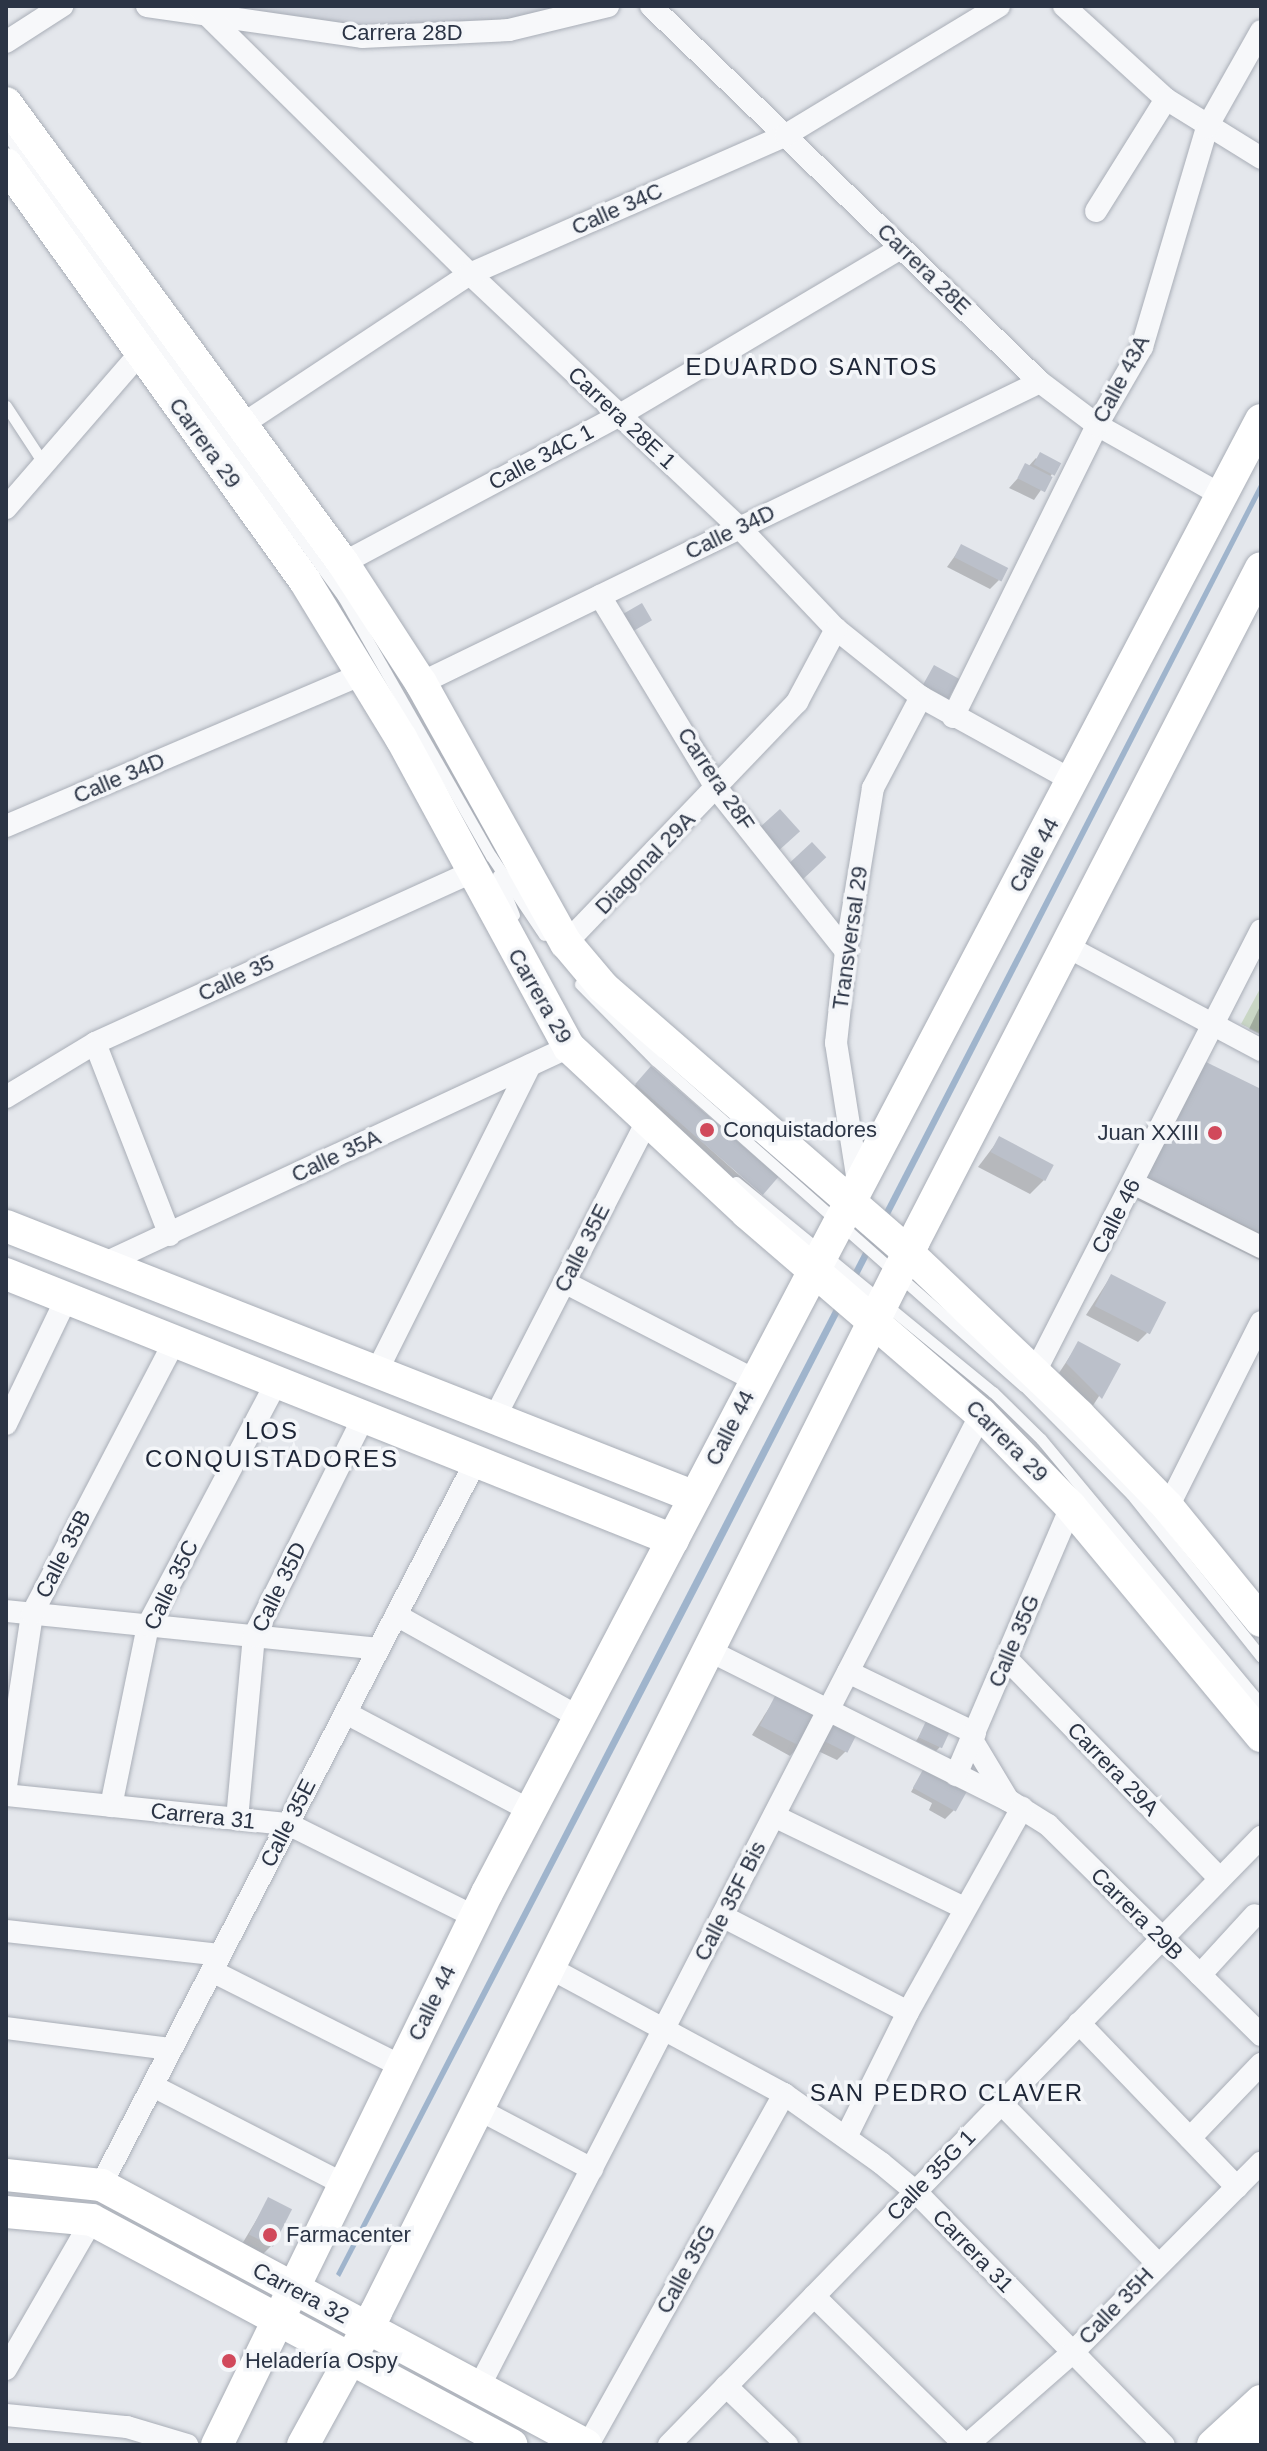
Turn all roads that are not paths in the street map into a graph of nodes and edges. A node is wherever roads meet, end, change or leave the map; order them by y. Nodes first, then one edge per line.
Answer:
1 (62, 6) edge
2 (147, 6) edge
3 (651, 6) edge
4 (999, 6) edge
5 (1064, 6) edge
6 (592, 8) edge
7 (199, 10) edge
8 (1261, 31) edge
9 (6, 42) edge
10 (1166, 99) junction
11 (6, 103) edge
12 (1207, 127) junction
13 (6, 134) edge
14 (786, 135) junction
15 (1261, 158) edge
16 (6, 164) edge
17 (1096, 211) dead end
18 (901, 248) junction
19 (470, 274) junction
20 (141, 352) junction
21 (1040, 382) junction
22 (6, 406) edge
23 (618, 416) junction
24 (1261, 420) edge
25 (243, 424) junction
26 (1097, 425) junction
27 (44, 464) junction
28 (1223, 496) junction
29 (6, 508) edge
30 (740, 528) junction
31 (343, 563) junction
32 (1261, 568) edge
33 (600, 596) junction
34 (836, 629) junction
35 (364, 673) junction
36 (421, 683) junction
37 (921, 697) junction
38 (953, 717) junction
39 (1073, 781) junction
40 (717, 789) junction
41 (6, 826) edge
42 (482, 864) junction
43 (1261, 931) edge
44 (1066, 946) junction
45 (846, 951) junction
46 (567, 960) junction
47 (1213, 1025) junction
48 (95, 1043) junction
49 (569, 1047) junction
50 (1261, 1050) edge
51 (530, 1065) junction
52 (6, 1097) edge
53 (647, 1121) junction
54 (711, 1160) dead end
55 (723, 1170) dead end
56 (1133, 1183) junction
57 (851, 1211) junction
58 (6, 1226) edge
59 (170, 1235) junction
60 (1261, 1247) edge
61 (103, 1264) junction
62 (821, 1264) junction
63 (6, 1274) edge
64 (564, 1282) junction
65 (888, 1286) junction
66 (67, 1297) junction
67 (1261, 1322) edge
68 (175, 1340) junction
69 (377, 1371) junction
70 (1035, 1372) junction
71 (755, 1380) junction
72 (277, 1381) junction
73 (981, 1414) junction
74 (364, 1416) junction
75 (495, 1417) junction
76 (6, 1424) edge
77 (476, 1461) junction
78 (648, 1479) junction
79 (695, 1497) junction
80 (1071, 1507) junction
81 (1168, 1507) junction
82 (628, 1522) junction
83 (673, 1540) junction
84 (6, 1611) edge
85 (32, 1614) junction
86 (396, 1615) junction
87 (1261, 1621) edge
88 (148, 1625) junction
89 (254, 1636) junction
90 (378, 1649) junction
91 (712, 1652) junction
92 (1261, 1657) edge
93 (1007, 1659) junction
94 (848, 1672) junction
95 (1261, 1704) edge
96 (828, 1711) junction
97 (346, 1713) junction
98 (580, 1718) junction
99 (1261, 1736) edge
100 (974, 1737) junction
101 (956, 1775) junction
102 (6, 1786) edge
103 (6, 1795) edge
104 (1015, 1804) junction
105 (111, 1806) junction
106 (531, 1811) junction
107 (774, 1816) junction
108 (237, 1819) junction
109 (288, 1824) junction
110 (1261, 1837) edge
111 (1220, 1879) junction
112 (964, 1908) junction
113 (1255, 1915) dead end
114 (722, 1916) junction
115 (475, 1917) junction
116 (6, 1931) edge
117 (1161, 1939) junction
118 (216, 1963) junction
119 (550, 1968) junction
120 (1200, 1975) junction
121 (908, 2012) junction
122 (1079, 2023) junction
123 (665, 2026) junction
124 (6, 2028) edge
125 (1261, 2035) edge
126 (171, 2049) junction
127 (1261, 2064) edge
128 (401, 2066) junction
129 (153, 2086) junction
130 (784, 2094) junction
131 (1001, 2103) junction
132 (478, 2109) junction
133 (846, 2137) junction
134 (1190, 2138) junction
135 (1261, 2163) edge
136 (592, 2169) junction
137 (6, 2175) edge
138 (342, 2183) junction
139 (101, 2185) junction
140 (1237, 2187) junction
141 (916, 2192) junction
142 (6, 2212) edge
143 (92, 2220) junction
144 (1157, 2263) junction
145 (291, 2287) junction
146 (814, 2296) junction
147 (276, 2319) junction
148 (367, 2328) junction
149 (1072, 2353) junction
150 (350, 2358) junction
151 (6, 2369) edge
152 (726, 2386) junction
153 (479, 2387) junction
154 (1261, 2401) edge
155 (6, 2415) edge
156 (1261, 2439) edge
157 (187, 2445) edge
158 (217, 2445) edge
159 (303, 2445) edge
160 (512, 2445) edge
161 (587, 2445) edge
162 (669, 2445) edge
163 (787, 2445) edge
164 (966, 2445) edge
165 (1164, 2445) edge
166 (1213, 2445) edge
167 (1254, 2445) edge

1 - 9 street
2 - 7 street, Carrera 28D
3 - 14 street, Carrera 28E
4 - 14 street, Calle 34C
5 - 10 street
6 - 7 street, Carrera 28D
7 - 19 street, Carrera 28E 1
8 - 12 street, Calle 43A
10 - 12 street
10 - 17 street
11 - 25 main road, Carrera 29
12 - 15 street
12 - 26 street, Calle 43A
13 - 42 lane
14 - 18 street, Carrera 28E
14 - 19 street, Calle 34C
16 - 20 main road, Carrera 29
18 - 21 street, Carrera 28E
18 - 23 street, Calle 34C 1
19 - 23 street, Carrera 28E 1
19 - 25 street, Calle 34C
20 - 27 street
20 - 35 main road, Carrera 29
21 - 26 street, Carrera 28E
21 - 30 street, Calle 34D
22 - 27 lane
23 - 30 street, Carrera 28E 1
23 - 31 street, Calle 34C 1
24 - 28 main road, Calle 44
25 - 31 main road, Carrera 29
26 - 28 street, Carrera 28E
26 - 38 street, Calle 43A
27 - 29 street
28 - 39 main road, Calle 44
30 - 33 street, Calle 34D
30 - 34 street, Carrera 28E 1
31 - 36 main road, Carrera 29
32 - 44 main road
33 - 36 street, Calle 34D
33 - 40 street, Carrera 28F
34 - 37 street, Carrera 28E 1
34 - 40 street, Diagonal 29A
35 - 41 street, Calle 34D
35 - 42 main road, Carrera 29
36 - 46 main road, Carrera 29
37 - 38 street, Carrera 28E 1
37 - 45 street, Transversal 29
38 - 39 street, Carrera 28E 1
39 - 57 main road, Calle 44
40 - 45 street, Carrera 28F
40 - 46 street, Diagonal 29A
42 - 46 lane
42 - 48 street, Calle 35
42 - 49 main road, Carrera 29
42 - 54 lane
43 - 47 street, Calle 46
44 - 47 street
44 - 65 main road
45 - 57 street, Transversal 29
46 - 57 main road, Carrera 29
47 - 50 street
47 - 56 street, Calle 46
48 - 52 street, Calle 35
48 - 59 street
49 - 51 street, Calle 35A
49 - 53 main road, Carrera 29
51 - 59 street, Calle 35A
51 - 69 street
53 - 62 main road, Carrera 29
53 - 64 street, Calle 35E
55 - 62 lane
56 - 60 street
56 - 70 street, Calle 46
57 - 62 main road, Calle 44
57 - 65 main road, Carrera 29
58 - 61 main road
59 - 61 street, Calle 35A
61 - 69 main road
62 - 65 main road, Carrera 29
62 - 71 main road, Calle 44
63 - 66 main road
64 - 71 street
64 - 75 street, Calle 35E
65 - 70 main road, Carrera 29
65 - 73 main road, Carrera 29
65 - 91 main road
65 - 92 lane
65 - 95 lane
66 - 68 main road
66 - 76 street
67 - 81 street
68 - 72 main road
68 - 85 street, Calle 35B
69 - 75 main road
70 - 81 main road, Carrera 29
71 - 79 main road, Calle 44
72 - 74 main road
72 - 88 street, Calle 35C
73 - 80 main road, Carrera 29
73 - 94 street, Calle 35F Bis
74 - 77 main road
74 - 89 street, Calle 35D
75 - 78 main road
77 - 82 main road
77 - 86 street, Calle 35E
78 - 79 main road
78 - 82 main road
79 - 83 main road, Calle 44
80 - 93 street, Calle 35G
80 - 99 main road, Carrera 29
81 - 87 main road, Carrera 29
82 - 83 main road
83 - 98 main road, Calle 44
84 - 85 street
85 - 88 street
85 - 102 street, Calle 35B
86 - 90 street, Calle 35E
86 - 98 street
88 - 89 street
88 - 105 street, Calle 35C
89 - 90 street
89 - 108 street, Calle 35D
90 - 97 street, Calle 35E
91 - 96 street, Carrera 29B
91 - 119 main road
93 - 100 street, Calle 35G
93 - 111 street, Carrera 29A
94 - 96 street, Calle 35F Bis
94 - 100 street
96 - 101 street, Carrera 29B
96 - 107 street, Calle 35F Bis
97 - 106 street
97 - 109 street, Calle 35E
98 - 106 main road, Calle 44
100 - 101 street, Calle 35G
100 - 104 street, Carrera 29B
101 - 104 street, Carrera 29B
103 - 105 street, Carrera 31
104 - 112 street
104 - 117 street, Carrera 29B
105 - 108 street, Carrera 31
106 - 115 main road, Calle 44
107 - 112 street
107 - 114 street, Calle 35F Bis
108 - 109 street, Carrera 31
109 - 115 street, Carrera 31
109 - 118 street, Calle 35E
110 - 111 street, Calle 35G 1
111 - 117 street, Calle 35G 1
112 - 121 street
113 - 120 street
114 - 121 street
114 - 123 street, Calle 35F Bis
115 - 128 main road, Calle 44
116 - 118 street
117 - 120 street, Carrera 29B
117 - 122 street, Calle 35G 1
118 - 126 street, Calle 35E
118 - 128 street
119 - 123 street, Carrera 31
119 - 132 main road
120 - 125 street, Carrera 29B
121 - 133 street
122 - 131 street, Calle 35G 1
122 - 134 street
123 - 130 street, Carrera 31
123 - 136 street, Calle 35F Bis
124 - 126 street
126 - 129 street, Calle 35E
127 - 134 street
128 - 138 main road, Calle 44
129 - 138 street
129 - 139 street, Calle 35E
130 - 133 street, Carrera 31
130 - 161 street, Calle 35G
131 - 141 street, Calle 35G 1
131 - 144 street
132 - 136 street
132 - 148 main road
133 - 141 street, Carrera 31
134 - 140 street
135 - 140 street, Calle 35H
136 - 153 street, Calle 35F Bis
137 - 139 main road, Carrera 32
138 - 145 main road, Calle 44
139 - 145 main road, Carrera 32
140 - 144 street, Calle 35H
141 - 146 street, Calle 35G 1
141 - 149 street, Carrera 31
142 - 143 main road, Carrera 32
143 - 147 main road, Carrera 32
143 - 151 street
144 - 149 street, Calle 35H
145 - 147 main road, Calle 44
145 - 148 main road, Carrera 32
146 - 152 street, Calle 35G 1
146 - 164 street
147 - 150 main road, Carrera 32
147 - 158 main road, Calle 44
148 - 150 main road
148 - 153 main road, Carrera 32
149 - 164 street, Calle 35H
149 - 165 street, Carrera 31
150 - 159 main road
150 - 160 main road, Carrera 32
152 - 162 street, Calle 35G 1
152 - 163 street
153 - 161 main road, Carrera 32
154 - 166 main road
155 - 157 street
156 - 167 highway

